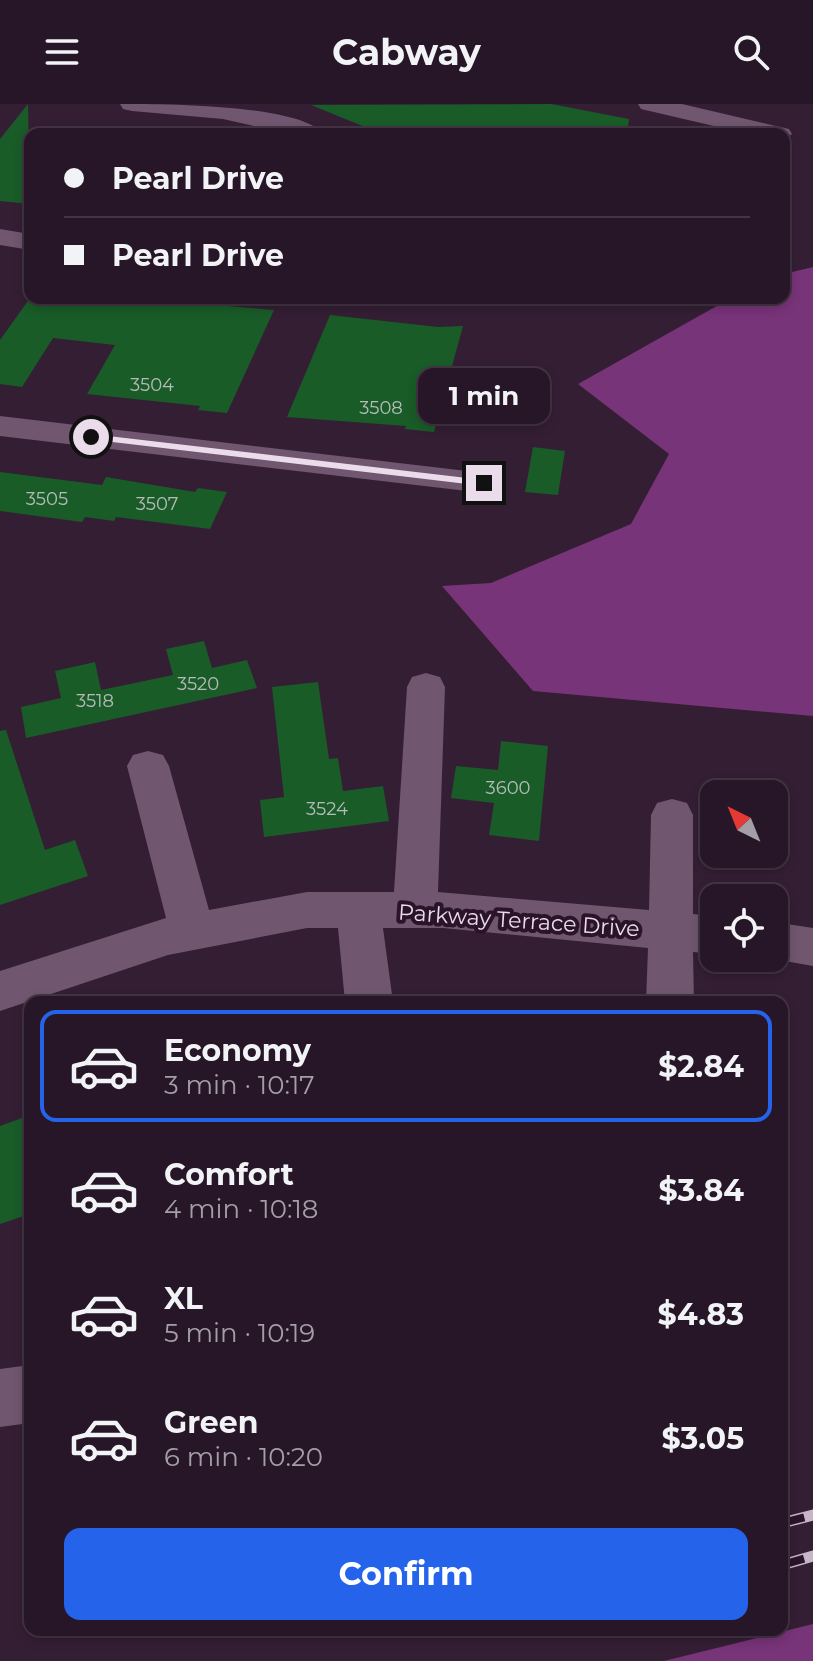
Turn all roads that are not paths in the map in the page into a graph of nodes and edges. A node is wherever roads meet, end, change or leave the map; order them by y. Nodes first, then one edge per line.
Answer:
1 (132, 104) edge
2 (650, 104) edge
3 (297, 128) edge
4 (754, 128) edge
5 (0, 237) edge
6 (24, 241) edge
7 (0, 426) edge
8 (484, 483) dead end
9 (426, 687) dead end
10 (148, 766) dead end
11 (672, 815) dead end
12 (358, 910) junction
13 (415, 910) junction
14 (192, 931) junction
15 (692, 933) edge
16 (788, 943) edge
17 (813, 947) edge
18 (0, 991) edge
19 (368, 996) edge
20 (672, 996) edge
21 (24, 1395) edge
22 (0, 1398) edge

1 - 3 street
2 - 4 street
5 - 6 street
7 - 8 street
9 - 13 street
10 - 14 street
11 - 15 street
12 - 13 street, Parkway Terrace Drive
12 - 14 street, Parkway Terrace Drive
12 - 19 street
13 - 15 street, Parkway Terrace Drive
14 - 18 street, Parkway Terrace Drive
15 - 20 street
16 - 17 street
21 - 22 street

